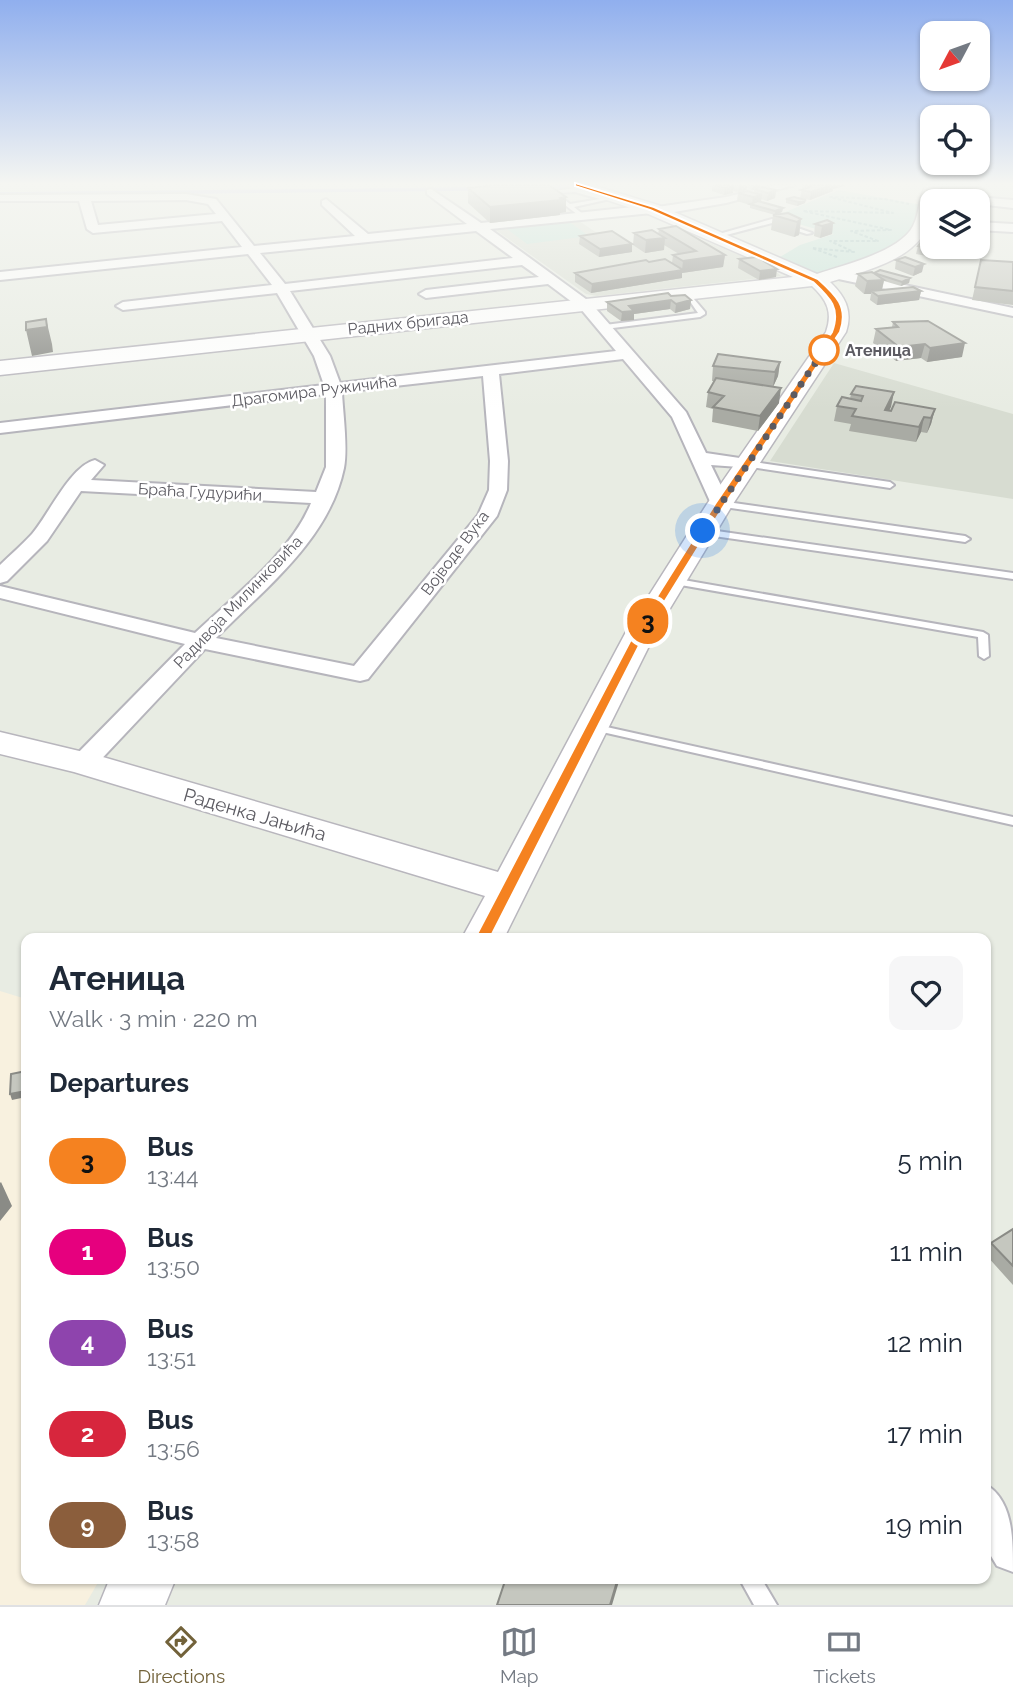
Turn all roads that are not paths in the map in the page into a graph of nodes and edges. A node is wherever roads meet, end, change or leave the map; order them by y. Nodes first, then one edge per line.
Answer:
1 (163, 260) edge
2 (260, 260) edge
3 (790, 260) edge
4 (867, 260) edge
5 (525, 261) joint
6 (828, 272) junction
7 (0, 276) edge
8 (551, 279) junction
9 (281, 288) junction
10 (426, 294) dead end
11 (688, 294) junction
12 (585, 304) junction
13 (123, 306) dead end
14 (1013, 312) edge
15 (605, 327) junction
16 (310, 333) junction
17 (627, 354) junction
18 (0, 368) edge
19 (491, 371) junction
20 (334, 389) junction
21 (0, 428) edge
22 (699, 458) junction
23 (747, 464) junction
24 (95, 465) dead end
25 (76, 485) junction
26 (890, 485) dead end
27 (323, 498) junction
28 (720, 504) junction
29 (703, 531) junction
30 (965, 539) dead end
31 (1013, 576) edge
32 (0, 577) edge
33 (672, 581) junction
34 (0, 592) edge
35 (200, 641) junction
36 (984, 656) dead end
37 (592, 727) junction
38 (0, 743) edge
39 (83, 763) junction
40 (1013, 821) edge
41 (509, 889) junction
42 (486, 933) edge
43 (991, 1515) edge
44 (1013, 1550) edge
45 (142, 1584) edge
46 (753, 1584) edge
47 (131, 1605) edge
48 (766, 1605) edge

1 - 7 street
2 - 9 street, Радивоја Милинковића
3 - 6 main road
4 - 6 main road, Радних бригада
5 - 8 street
5 - 9 street
6 - 11 main road, Радних бригада
6 - 14 street
6 - 23 main road
8 - 10 street
8 - 12 street
9 - 13 street
9 - 16 street, Радивоја Милинковића
11 - 12 main road, Радних бригада
11 - 15 lane
12 - 15 street
12 - 16 main road, Радних бригада
15 - 17 street
16 - 18 main road, Радних бригада
16 - 20 street, Радивоја Милинковића
17 - 19 street, Драгомира Ружичића
17 - 22 street
19 - 20 street, Драгомира Ружичића
19 - 35 street, Војводе Вука
20 - 21 street, Драгомира Ружичића
20 - 27 street, Радивоја Милинковића
22 - 23 street
22 - 28 street
23 - 26 lane
23 - 28 main road
24 - 25 street
25 - 27 street, Браћа Гудурићи
25 - 32 street
27 - 35 street, Радивоја Милинковића
28 - 29 main road
28 - 30 lane
29 - 31 lane
29 - 33 main road
33 - 36 lane
33 - 37 main road
34 - 35 street
35 - 39 street, Радивоја Милинковића
37 - 40 lane
37 - 41 main road
38 - 39 main road, Раденка Јањића
39 - 41 main road, Раденка Јањића
41 - 42 main road
43 - 44 street
45 - 47 main road
46 - 48 lane

